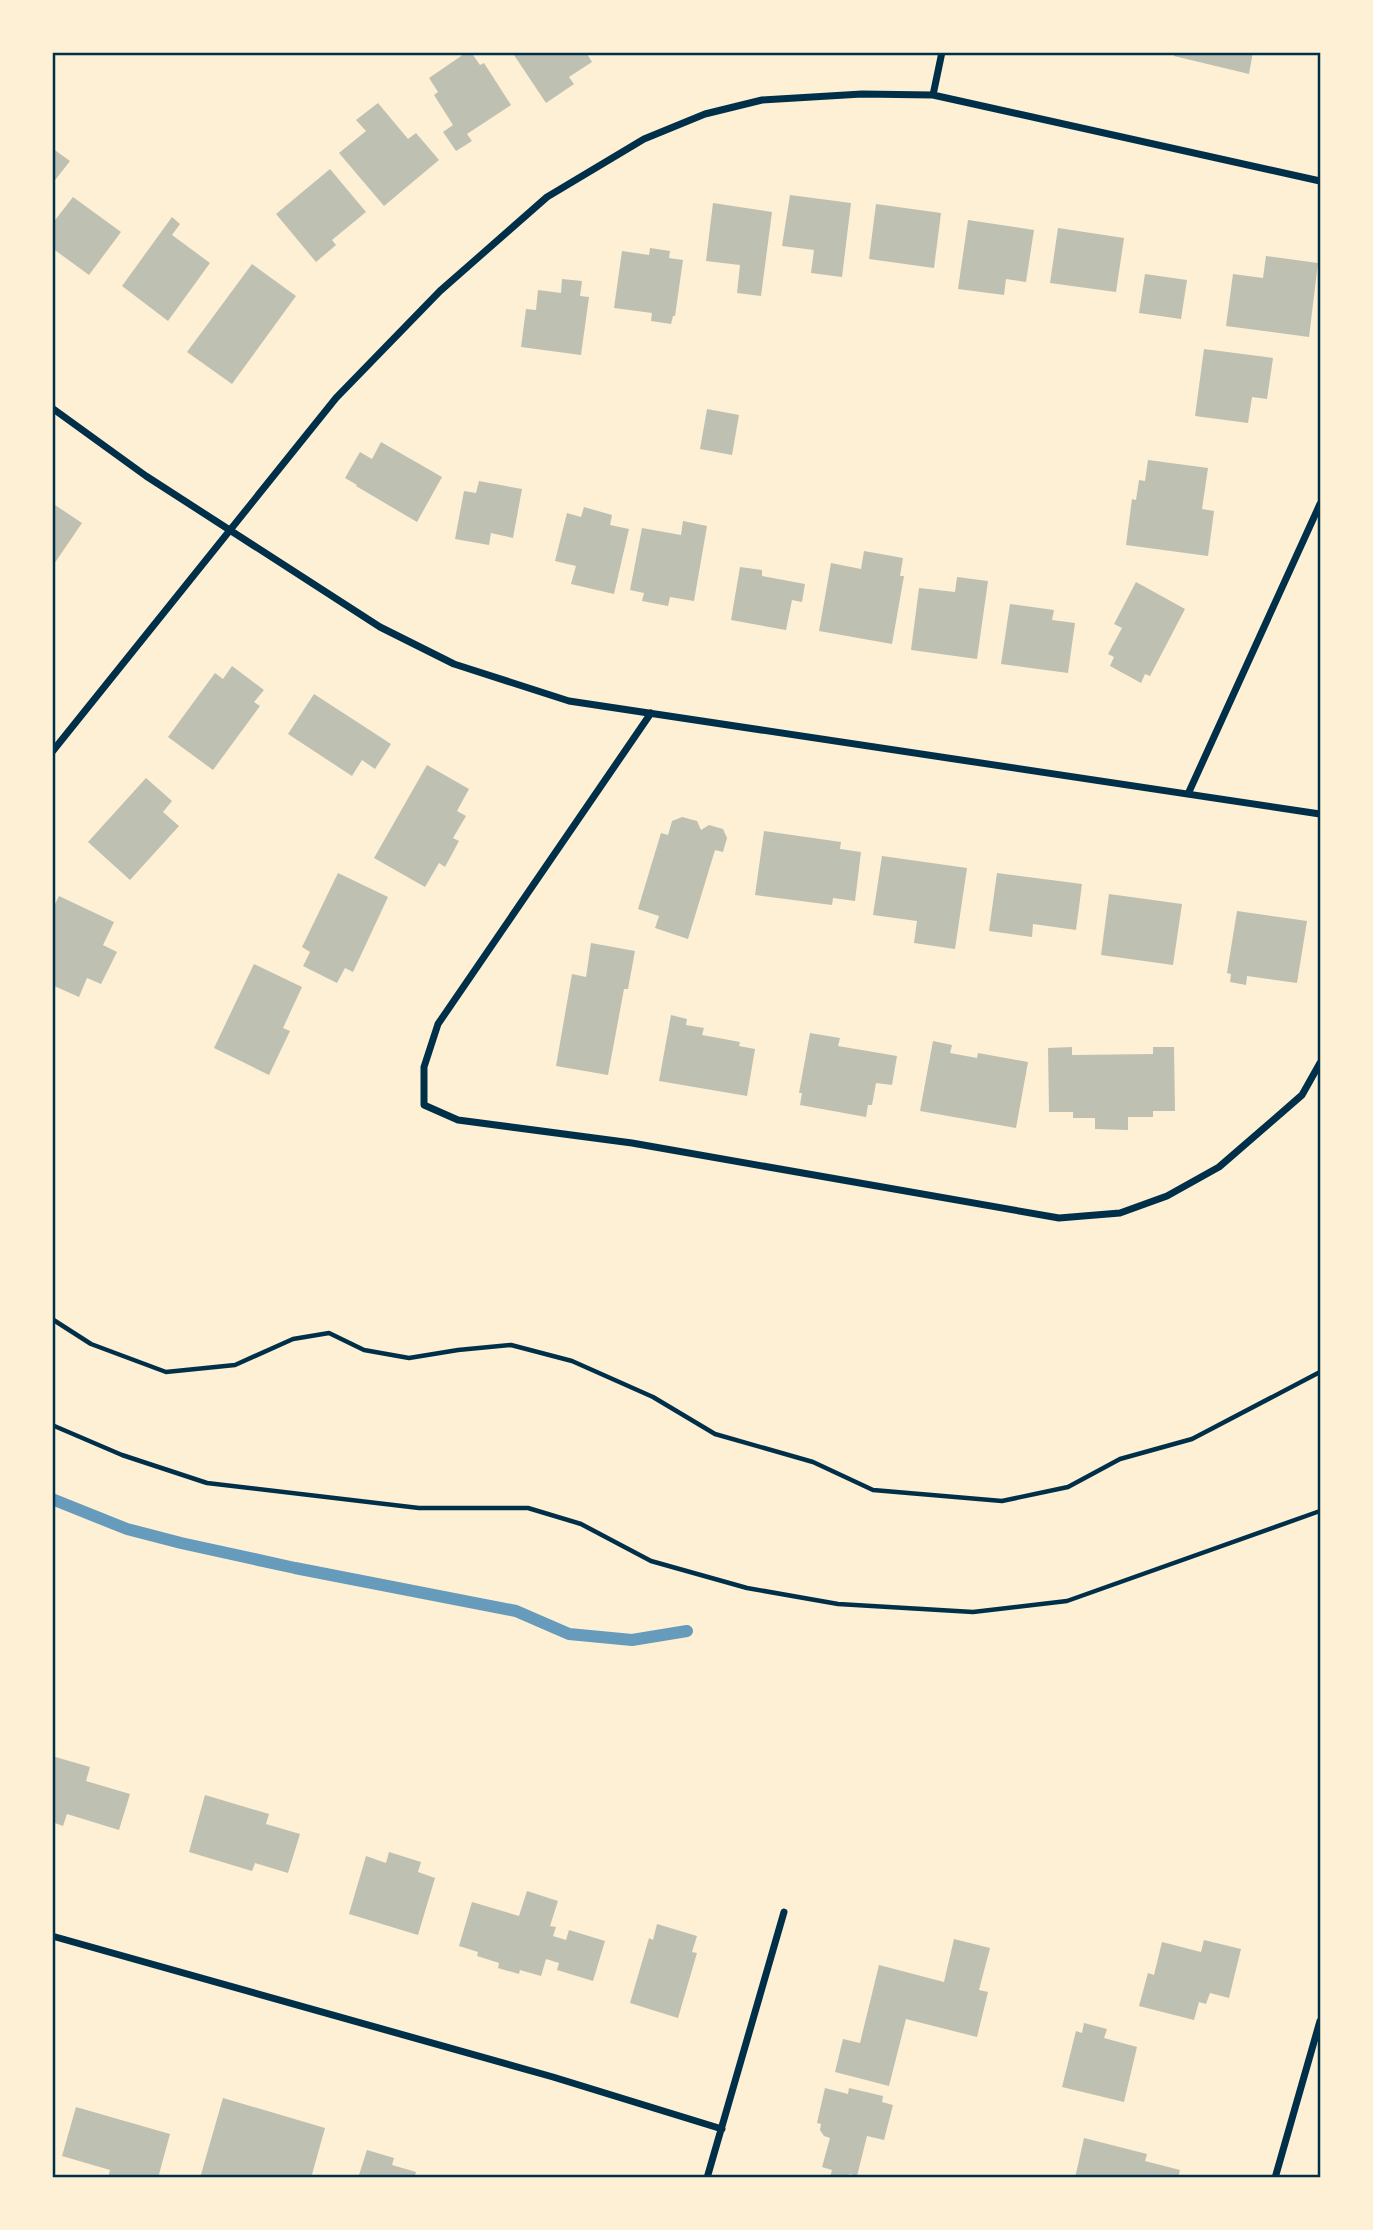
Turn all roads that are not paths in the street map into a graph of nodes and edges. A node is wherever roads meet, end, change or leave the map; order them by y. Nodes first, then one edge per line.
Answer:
1 (942, 52) edge
2 (933, 95) junction
3 (1321, 181) edge
4 (52, 408) edge
5 (1321, 504) edge
6 (230, 530) junction
7 (651, 713) junction
8 (52, 752) edge
9 (1188, 794) junction
10 (1321, 814) edge
11 (1321, 1063) edge
12 (784, 1912) dead end
13 (52, 1936) edge
14 (1321, 2021) edge
15 (722, 2129) junction
16 (708, 2178) edge
17 (1275, 2178) edge

1 - 2 street
2 - 3 street
2 - 6 street
4 - 6 street
5 - 9 street
6 - 7 street
6 - 8 street
7 - 9 street
7 - 11 street
9 - 10 street
12 - 15 street
13 - 15 street
14 - 17 street
15 - 16 street

